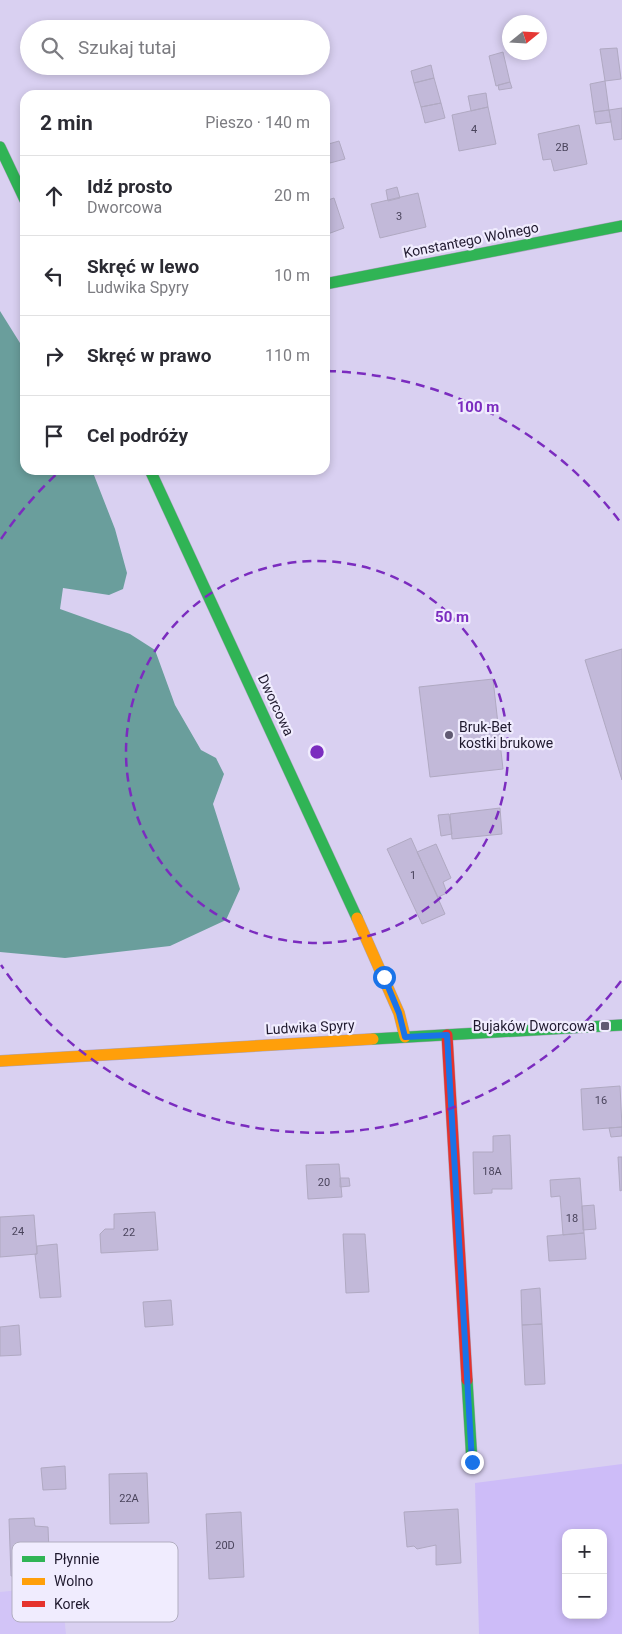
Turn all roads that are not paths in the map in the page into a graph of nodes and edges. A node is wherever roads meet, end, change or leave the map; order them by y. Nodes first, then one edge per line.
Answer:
1 (0, 147) edge
2 (20, 189) edge
3 (622, 226) edge
4 (330, 283) edge
5 (152, 475) edge
6 (622, 1025) edge
7 (447, 1035) junction
8 (405, 1037) junction
9 (0, 1061) edge
10 (472, 1462) dead end

1 - 2 street
3 - 4 street, Konstantego Wolnego
5 - 8 street, Dworcowa
6 - 7 street, Ludwika Spyry
7 - 8 street, Ludwika Spyry
7 - 10 street
8 - 9 street, Ludwika Spyry

